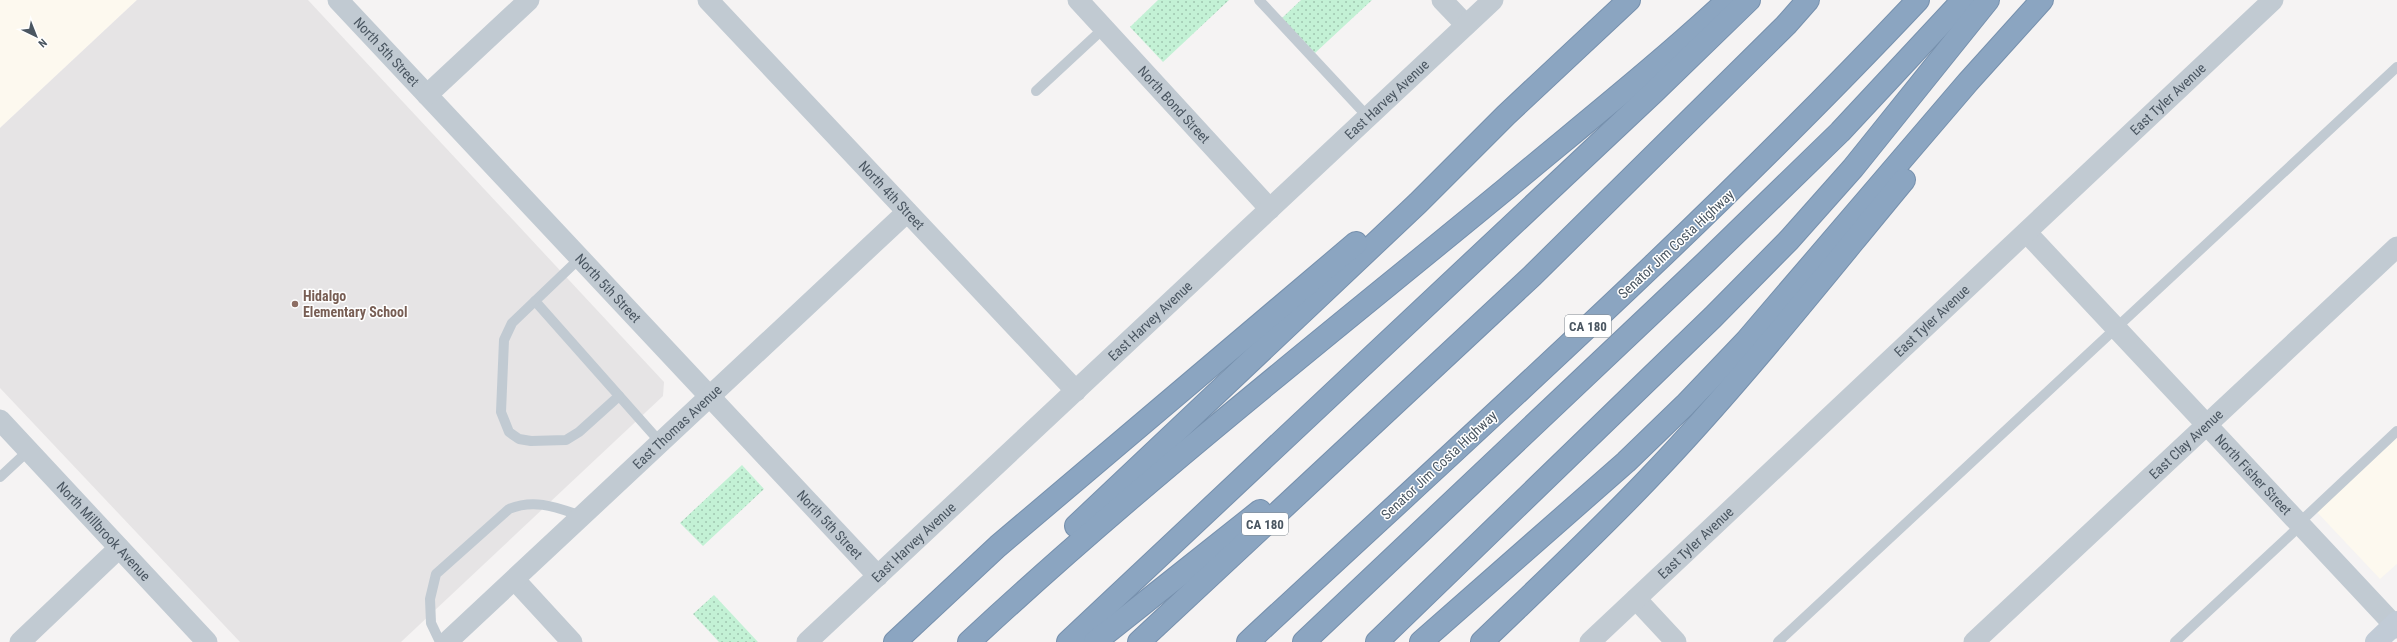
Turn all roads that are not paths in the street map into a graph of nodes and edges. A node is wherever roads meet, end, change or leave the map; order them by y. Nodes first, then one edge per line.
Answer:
1 (338, 0) edge
2 (529, 0) edge
3 (708, 0) edge
4 (1078, 0) edge
5 (1259, 0) edge
6 (1442, 0) edge
7 (1493, 0) edge
8 (1629, 0) edge
9 (1728, 0) edge
10 (1749, 0) edge
11 (1808, 0) edge
12 (1918, 0) edge
13 (1962, 0) edge
14 (1988, 0) edge
15 (2042, 0) edge
16 (2046, 0) edge
17 (2273, 0) edge
18 (1466, 26) junction
19 (1104, 28) junction
20 (2397, 67) edge
21 (1036, 91) dead end
22 (427, 95) junction
23 (1506, 115) junction
24 (1368, 117) junction
25 (1270, 209) junction
26 (907, 212) junction
27 (2027, 233) junction
28 (2397, 246) edge
29 (580, 258) junction
30 (535, 301) junction
31 (2118, 330) junction
32 (1076, 391) junction
33 (619, 396) junction
34 (710, 396) junction
35 (1391, 407) junction
36 (0, 420) edge
37 (2207, 425) junction
38 (2397, 431) edge
39 (660, 442) junction
40 (28, 451) junction
41 (0, 477) edge
42 (582, 516) junction
43 (2300, 524) junction
44 (119, 548) junction
45 (878, 576) junction
46 (515, 580) junction
47 (1636, 599) junction
48 (2396, 625) edge
49 (20, 642) edge
50 (207, 642) edge
51 (440, 642) edge
52 (447, 642) edge
53 (572, 642) edge
54 (807, 642) edge
55 (895, 642) edge
56 (953, 642) edge
57 (969, 642) edge
58 (1068, 642) edge
59 (1095, 642) edge
60 (1139, 642) edge
61 (1248, 642) edge
62 (1304, 642) edge
63 (1377, 642) edge
64 (1422, 642) edge
65 (1482, 642) edge
66 (1590, 642) edge
67 (1676, 642) edge
68 (1778, 642) edge
69 (1974, 642) edge
70 (2175, 642) edge
71 (2376, 642) edge

1 - 22 street, North 5th Street
2 - 22 street
3 - 26 street, North 4th Street
4 - 19 street, North Bond Street
5 - 24 lane
6 - 18 street
7 - 18 street, East Harvey Avenue
8 - 23 highway
9 - 57 highway
10 - 58 highway
11 - 35 highway, CA 180
12 - 61 highway, Senator Jim Costa Highway / CA 180
13 - 62 highway
14 - 63 highway
15 - 64 highway
16 - 65 highway
17 - 27 street, East Tyler Avenue
18 - 24 street, East Harvey Avenue
19 - 21 lane
19 - 25 street, North Bond Street
20 - 31 lane
22 - 29 street, North 5th Street
23 - 55 highway
23 - 56 highway
24 - 25 street, East Harvey Avenue
25 - 32 street, East Harvey Avenue
26 - 32 street, North 4th Street
26 - 34 street, East Thomas Avenue
27 - 31 street, North Fisher Street
27 - 47 street, East Tyler Avenue
28 - 37 street, East Clay Avenue
29 - 30 lane
29 - 34 street, North 5th Street
30 - 33 lane
30 - 33 lane
31 - 37 street, North Fisher Street
31 - 68 lane
32 - 45 street, East Harvey Avenue
33 - 39 lane
34 - 39 street, East Thomas Avenue
34 - 45 street, North 5th Street
35 - 59 highway
35 - 60 highway, CA 180
36 - 40 street, North Millbrook Avenue
37 - 43 street, North Fisher Street
37 - 69 street, East Clay Avenue
38 - 43 lane
39 - 42 street, East Thomas Avenue
40 - 41 lane
40 - 44 street, North Millbrook Avenue
42 - 46 street, East Thomas Avenue
42 - 51 lane
43 - 48 street, North Fisher Street
43 - 70 lane
44 - 49 street
44 - 50 street, North Millbrook Avenue
45 - 54 street, East Harvey Avenue
46 - 52 street, East Thomas Avenue
46 - 53 street
47 - 66 street, East Tyler Avenue
47 - 67 street
48 - 71 main road

